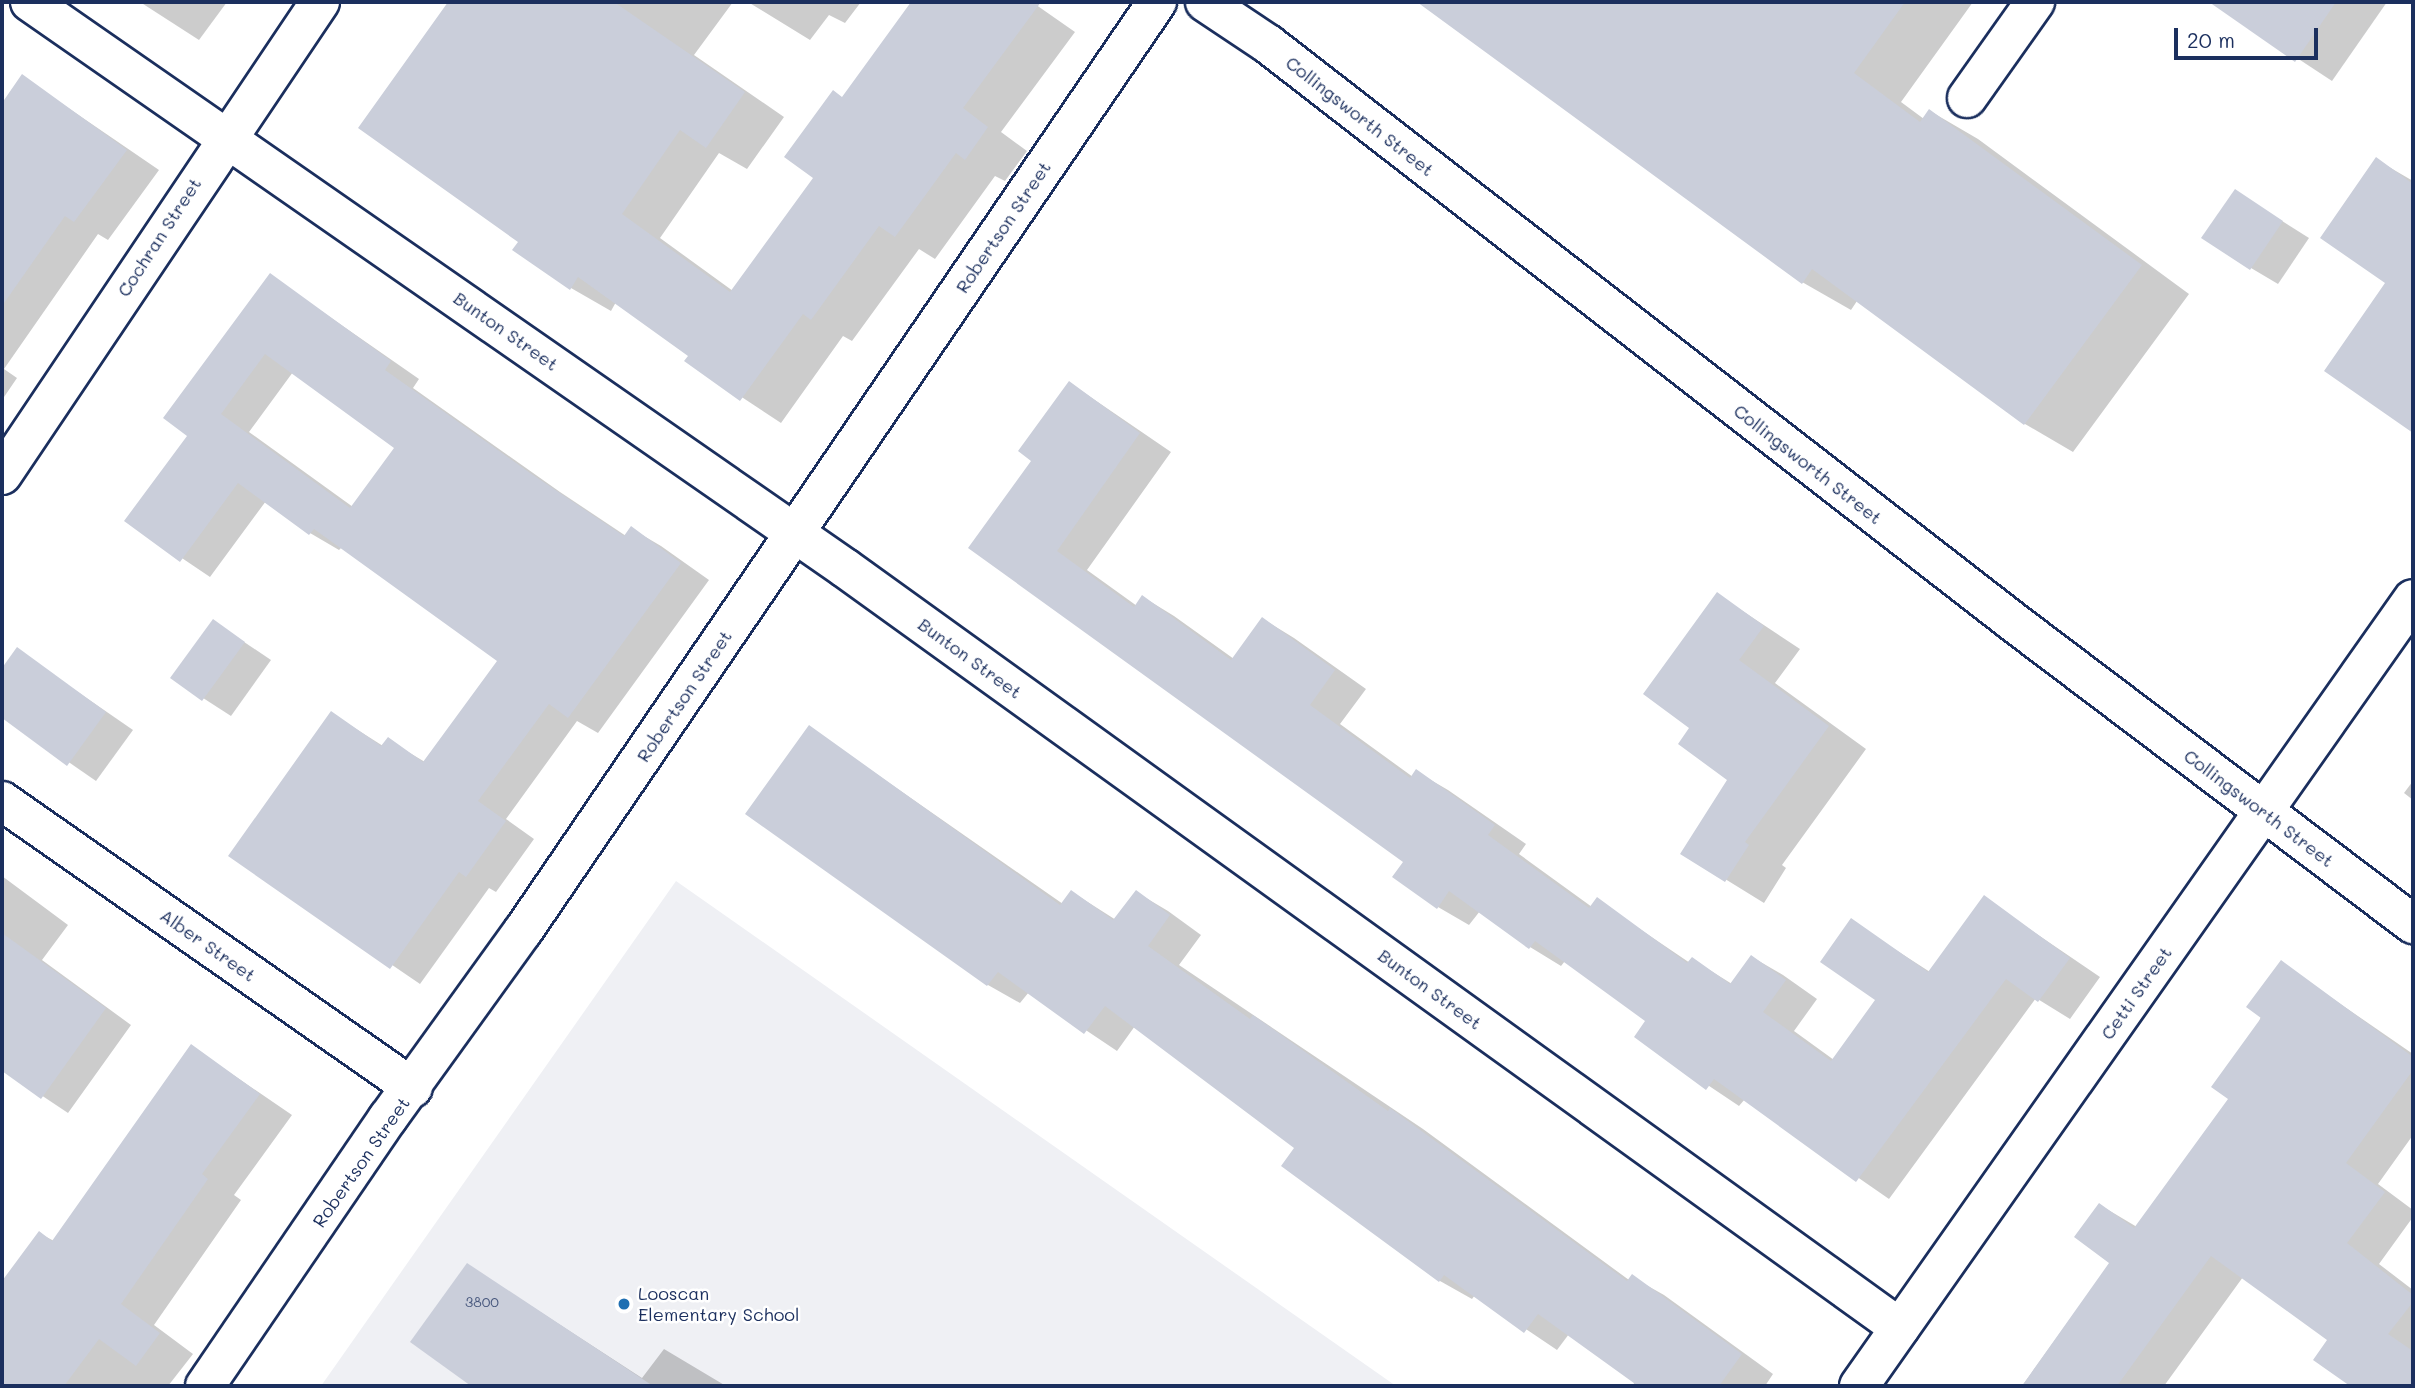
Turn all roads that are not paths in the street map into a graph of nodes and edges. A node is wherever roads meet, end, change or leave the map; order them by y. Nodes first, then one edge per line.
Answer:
1 (30, 2) edge
2 (320, 2) edge
3 (1157, 2) edge
4 (1205, 2) edge
5 (2035, 2) edge
6 (1967, 98) dead end
7 (225, 136) junction
8 (2, 475) edge
9 (795, 533) junction
10 (2413, 599) edge
11 (2, 801) edge
12 (2264, 811) junction
13 (2413, 924) edge
14 (413, 1088) junction
15 (1900, 1328) junction
16 (205, 1386) edge
17 (1859, 1386) edge

1 - 7 street, Bunton Street
2 - 7 street, Cochran Street
3 - 9 street, Robertson Street
4 - 12 street, Collingsworth Street
5 - 6 street
7 - 8 street, Cochran Street
7 - 9 street, Bunton Street
9 - 14 street, Robertson Street
9 - 15 street, Bunton Street
10 - 12 street, Cetti Street
11 - 14 street, Alber Street
12 - 13 street, Collingsworth Street
12 - 15 street, Cetti Street
14 - 16 street, Robertson Street
15 - 17 street, Cetti Street

